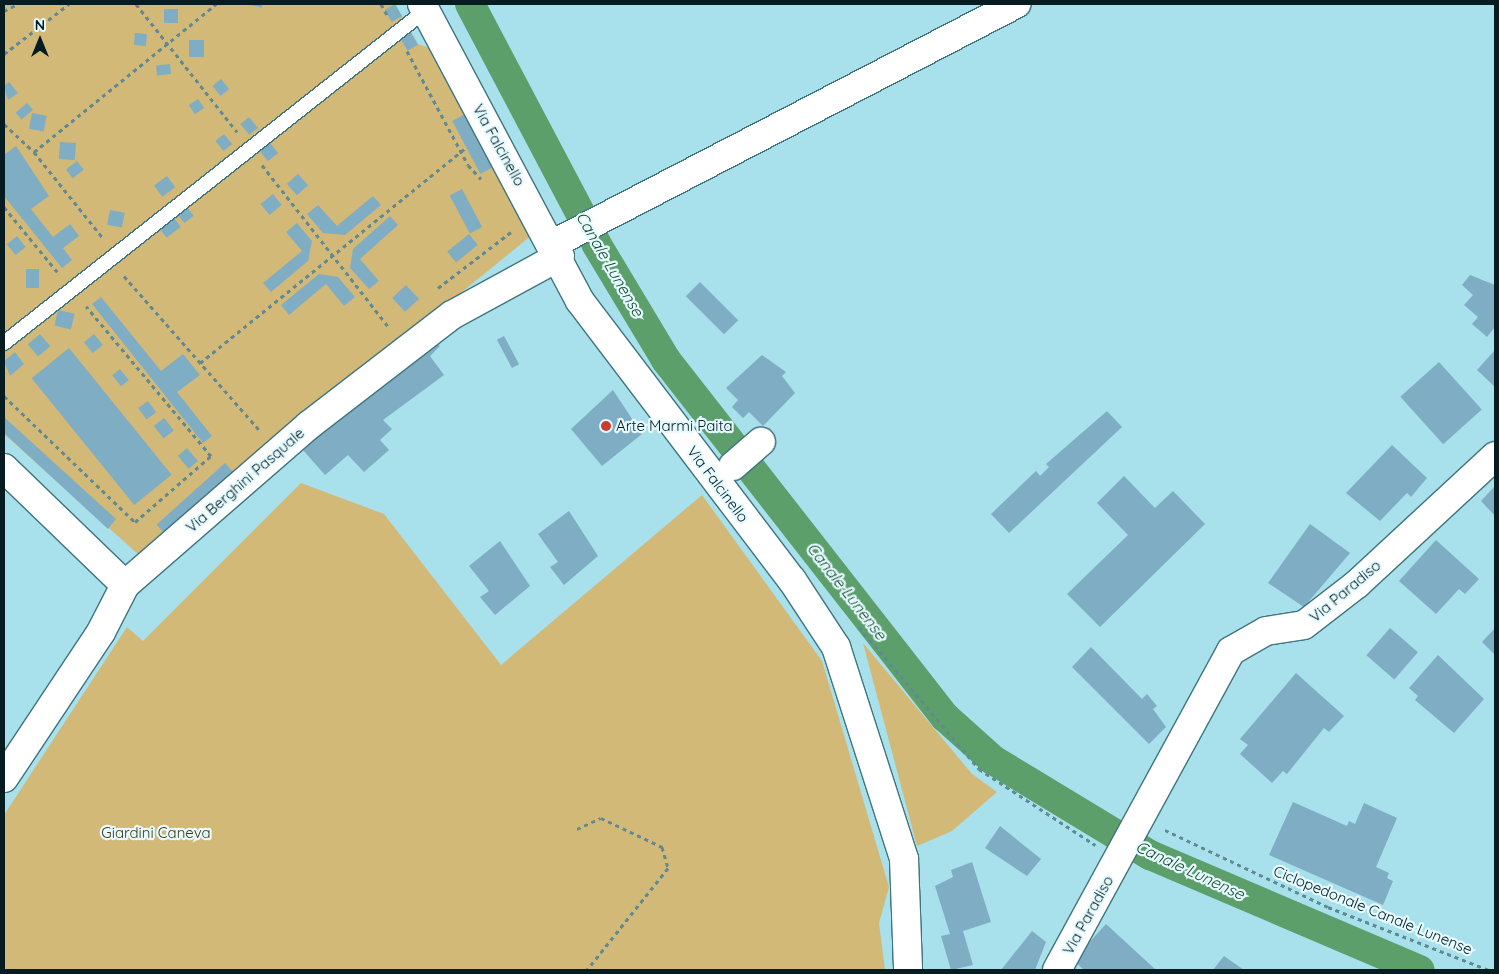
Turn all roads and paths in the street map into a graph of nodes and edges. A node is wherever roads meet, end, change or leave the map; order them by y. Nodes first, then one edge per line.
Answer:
1 (18, 4) edge
2 (69, 4) edge
3 (216, 4) edge
4 (1016, 4) edge
5 (424, 7) edge
6 (4, 10) edge
7 (396, 32) junction
8 (4, 54) edge
9 (4, 124) edge
10 (460, 150) junction
11 (34, 152) junction
12 (488, 186) dead end
13 (4, 207) edge
14 (508, 225) dead end
15 (562, 245) junction
16 (114, 258) junction
17 (72, 290) junction
18 (434, 291) dead end
19 (396, 320) dead end
20 (381, 332) dead end
21 (4, 343) edge
22 (200, 362) junction
23 (4, 396) edge
24 (268, 426) dead end
25 (761, 442) dead end
26 (1495, 456) edge
27 (735, 464) dead end
28 (4, 468) edge
29 (125, 585) junction
30 (852, 618) dead end
31 (4, 778) edge
32 (1142, 819) junction
33 (577, 829) dead end
34 (1118, 860) junction
35 (587, 970) edge
36 (908, 970) edge
37 (1057, 970) edge
38 (1489, 970) edge

1 - 6 path
2 - 8 path
3 - 11 path
4 - 15 street, Via Berghini Pasquale
5 - 7 lane
5 - 15 street, Via Falcinello
7 - 10 path
7 - 16 lane
9 - 11 path
10 - 12 path
10 - 22 path
11 - 16 path
13 - 17 path
14 - 18 path
15 - 29 street, Via Berghini Pasquale
15 - 36 street, Via Falcinello
16 - 17 lane
16 - 22 path
17 - 21 lane
17 - 23 path
19 - 20 path
22 - 24 path
25 - 27 street
26 - 32 street, Via Paradiso
28 - 29 street
29 - 31 street, Via Berghini Pasquale
30 - 34 path
32 - 34 street, Via Paradiso
32 - 38 path, Ciclopedonale Canale Lunense
33 - 35 path
34 - 37 street, Via Paradiso

